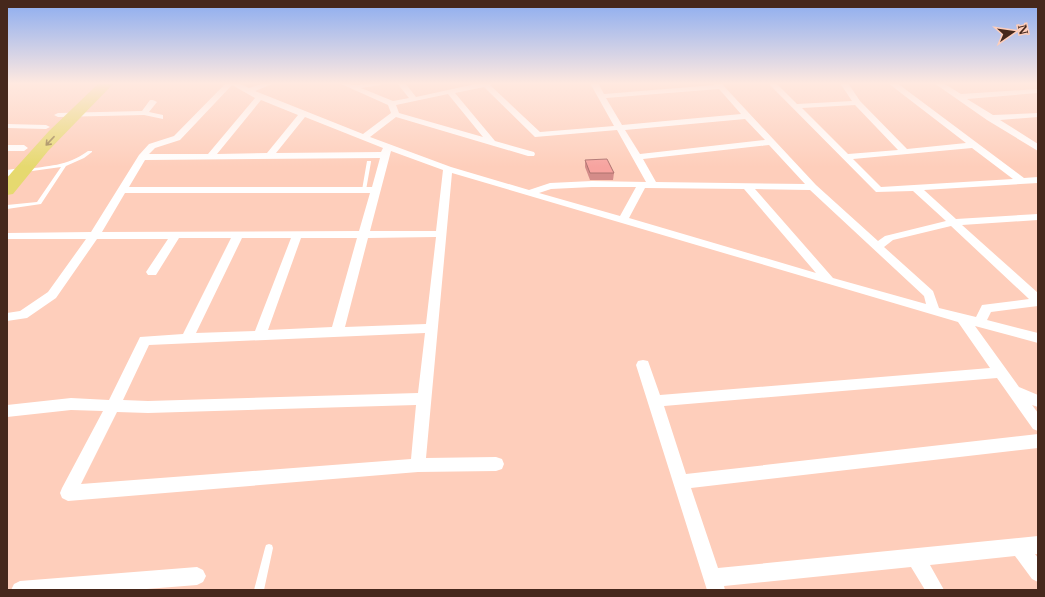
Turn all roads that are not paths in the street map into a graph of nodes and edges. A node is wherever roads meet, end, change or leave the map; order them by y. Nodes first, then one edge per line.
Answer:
1 (69, 111) edge
2 (71, 111) edge
3 (204, 111) edge
4 (248, 111) edge
5 (295, 111) edge
6 (393, 111) edge
7 (466, 111) edge
8 (514, 111) edge
9 (611, 111) edge
10 (743, 111) edge
11 (800, 111) edge
12 (865, 111) edge
13 (929, 111) edge
14 (979, 111) edge
15 (144, 113) joint
16 (303, 114) junction
17 (394, 114) junction
18 (66, 115) junction
19 (1038, 115) edge
20 (748, 116) junction
21 (160, 117) dead end
22 (990, 118) junction
23 (7, 126) edge
24 (46, 127) junction
25 (620, 127) junction
26 (364, 138) junction
27 (1038, 141) edge
28 (772, 142) junction
29 (1028, 142) junction
30 (492, 143) junction
31 (975, 145) junction
32 (7, 148) edge
33 (24, 148) junction
34 (1038, 148) edge
35 (386, 151) junction
36 (90, 152) dead end
37 (905, 152) junction
38 (531, 154) dead end
39 (269, 156) junction
40 (142, 157) junction
41 (210, 157) junction
42 (638, 157) junction
43 (846, 157) junction
44 (369, 162) dead end
45 (64, 166) junction
46 (448, 169) junction
47 (12, 170) edge
48 (1038, 180) edge
49 (1022, 181) junction
50 (642, 184) junction
51 (653, 184) junction
52 (747, 186) junction
53 (813, 187) junction
54 (916, 188) junction
55 (7, 190) edge
56 (122, 190) junction
57 (364, 190) junction
58 (376, 190) junction
59 (528, 193) junction
60 (7, 207) edge
61 (1038, 217) edge
62 (623, 220) junction
63 (953, 222) junction
64 (365, 234) junction
65 (442, 234) junction
66 (176, 235) junction
67 (238, 235) junction
68 (297, 235) junction
69 (7, 236) edge
70 (94, 236) junction
71 (877, 247) junction
72 (152, 272) dead end
73 (829, 280) junction
74 (1038, 301) edge
75 (934, 311) junction
76 (7, 317) edge
77 (962, 318) junction
78 (980, 323) junction
79 (431, 328) junction
80 (337, 332) junction
81 (260, 335) junction
82 (187, 338) junction
83 (1038, 338) edge
84 (643, 365) dead end
85 (1000, 372) junction
86 (1014, 391) junction
87 (424, 399) junction
88 (655, 401) junction
89 (1038, 401) edge
90 (114, 406) junction
91 (7, 411) edge
92 (1038, 425) edge
93 (1038, 441) edge
94 (496, 464) dead end
95 (418, 465) junction
96 (681, 482) junction
97 (1038, 545) edge
98 (1019, 547) junction
99 (269, 548) dead end
100 (916, 558) junction
101 (1038, 573) edge
102 (197, 576) dead end
103 (714, 584) edge
104 (31, 590) edge
105 (259, 590) edge
106 (935, 590) edge

1 - 18 highway
2 - 18 highway
3 - 40 street
4 - 41 street
5 - 16 street
6 - 17 street
7 - 30 street
8 - 25 street
9 - 25 street
10 - 20 street
11 - 43 street
12 - 37 street
13 - 31 street
14 - 22 street
15 - 18 street
15 - 21 street
16 - 26 street
16 - 39 street
17 - 26 street
17 - 30 street
18 - 24 highway
18 -> 47 highway
19 - 22 street
20 - 25 street
20 - 28 street
22 - 29 street
23 - 24 street
24 - 33 highway
25 - 42 street
26 - 35 street
27 - 29 street
28 - 42 street
28 - 53 street
29 - 34 street
30 - 38 street
31 - 37 street
31 - 49 street
32 - 33 street
33 - 47 highway
35 - 39 street
35 - 46 street
35 - 58 street
36 - 45 lane
37 - 43 street
39 - 41 street
40 - 41 street
40 - 56 street
42 - 51 street
43 - 54 street
44 - 57 lane
45 - 47 lane
45 - 60 lane
46 - 59 street
46 - 65 street
47 - 55 highway
48 - 49 street
49 - 54 street
50 - 51 street
50 - 59 street
50 - 62 street
51 - 52 street
52 - 53 street
52 - 73 street
53 - 71 street
54 - 63 street
56 - 57 street
56 - 70 street
57 - 58 street
58 - 64 street
59 - 62 street
61 - 63 street
62 - 73 street
63 - 71 street
63 - 74 street
64 - 65 street
64 - 68 street
64 - 80 street
65 - 79 street
66 - 67 street
66 - 70 street
66 - 72 street
67 - 68 street
67 - 82 street
68 - 81 street
69 - 70 street
70 - 76 street
71 - 75 street
73 - 75 street
74 - 78 street
75 - 77 street
77 - 78 street
77 - 85 street
78 - 83 street
79 - 80 street
79 - 87 street
80 - 81 street
81 - 82 street
82 - 90 street
84 - 88 street
85 - 86 street
85 - 88 street
86 - 89 street
86 - 92 street
87 - 90 street
87 - 95 street
88 - 96 street
90 - 91 street
90 - 95 street
93 - 96 street
94 - 95 street
96 - 103 street
97 - 98 street
98 - 100 street
98 - 101 street
99 - 105 lane
100 - 103 street
100 - 106 street
102 - 104 street

